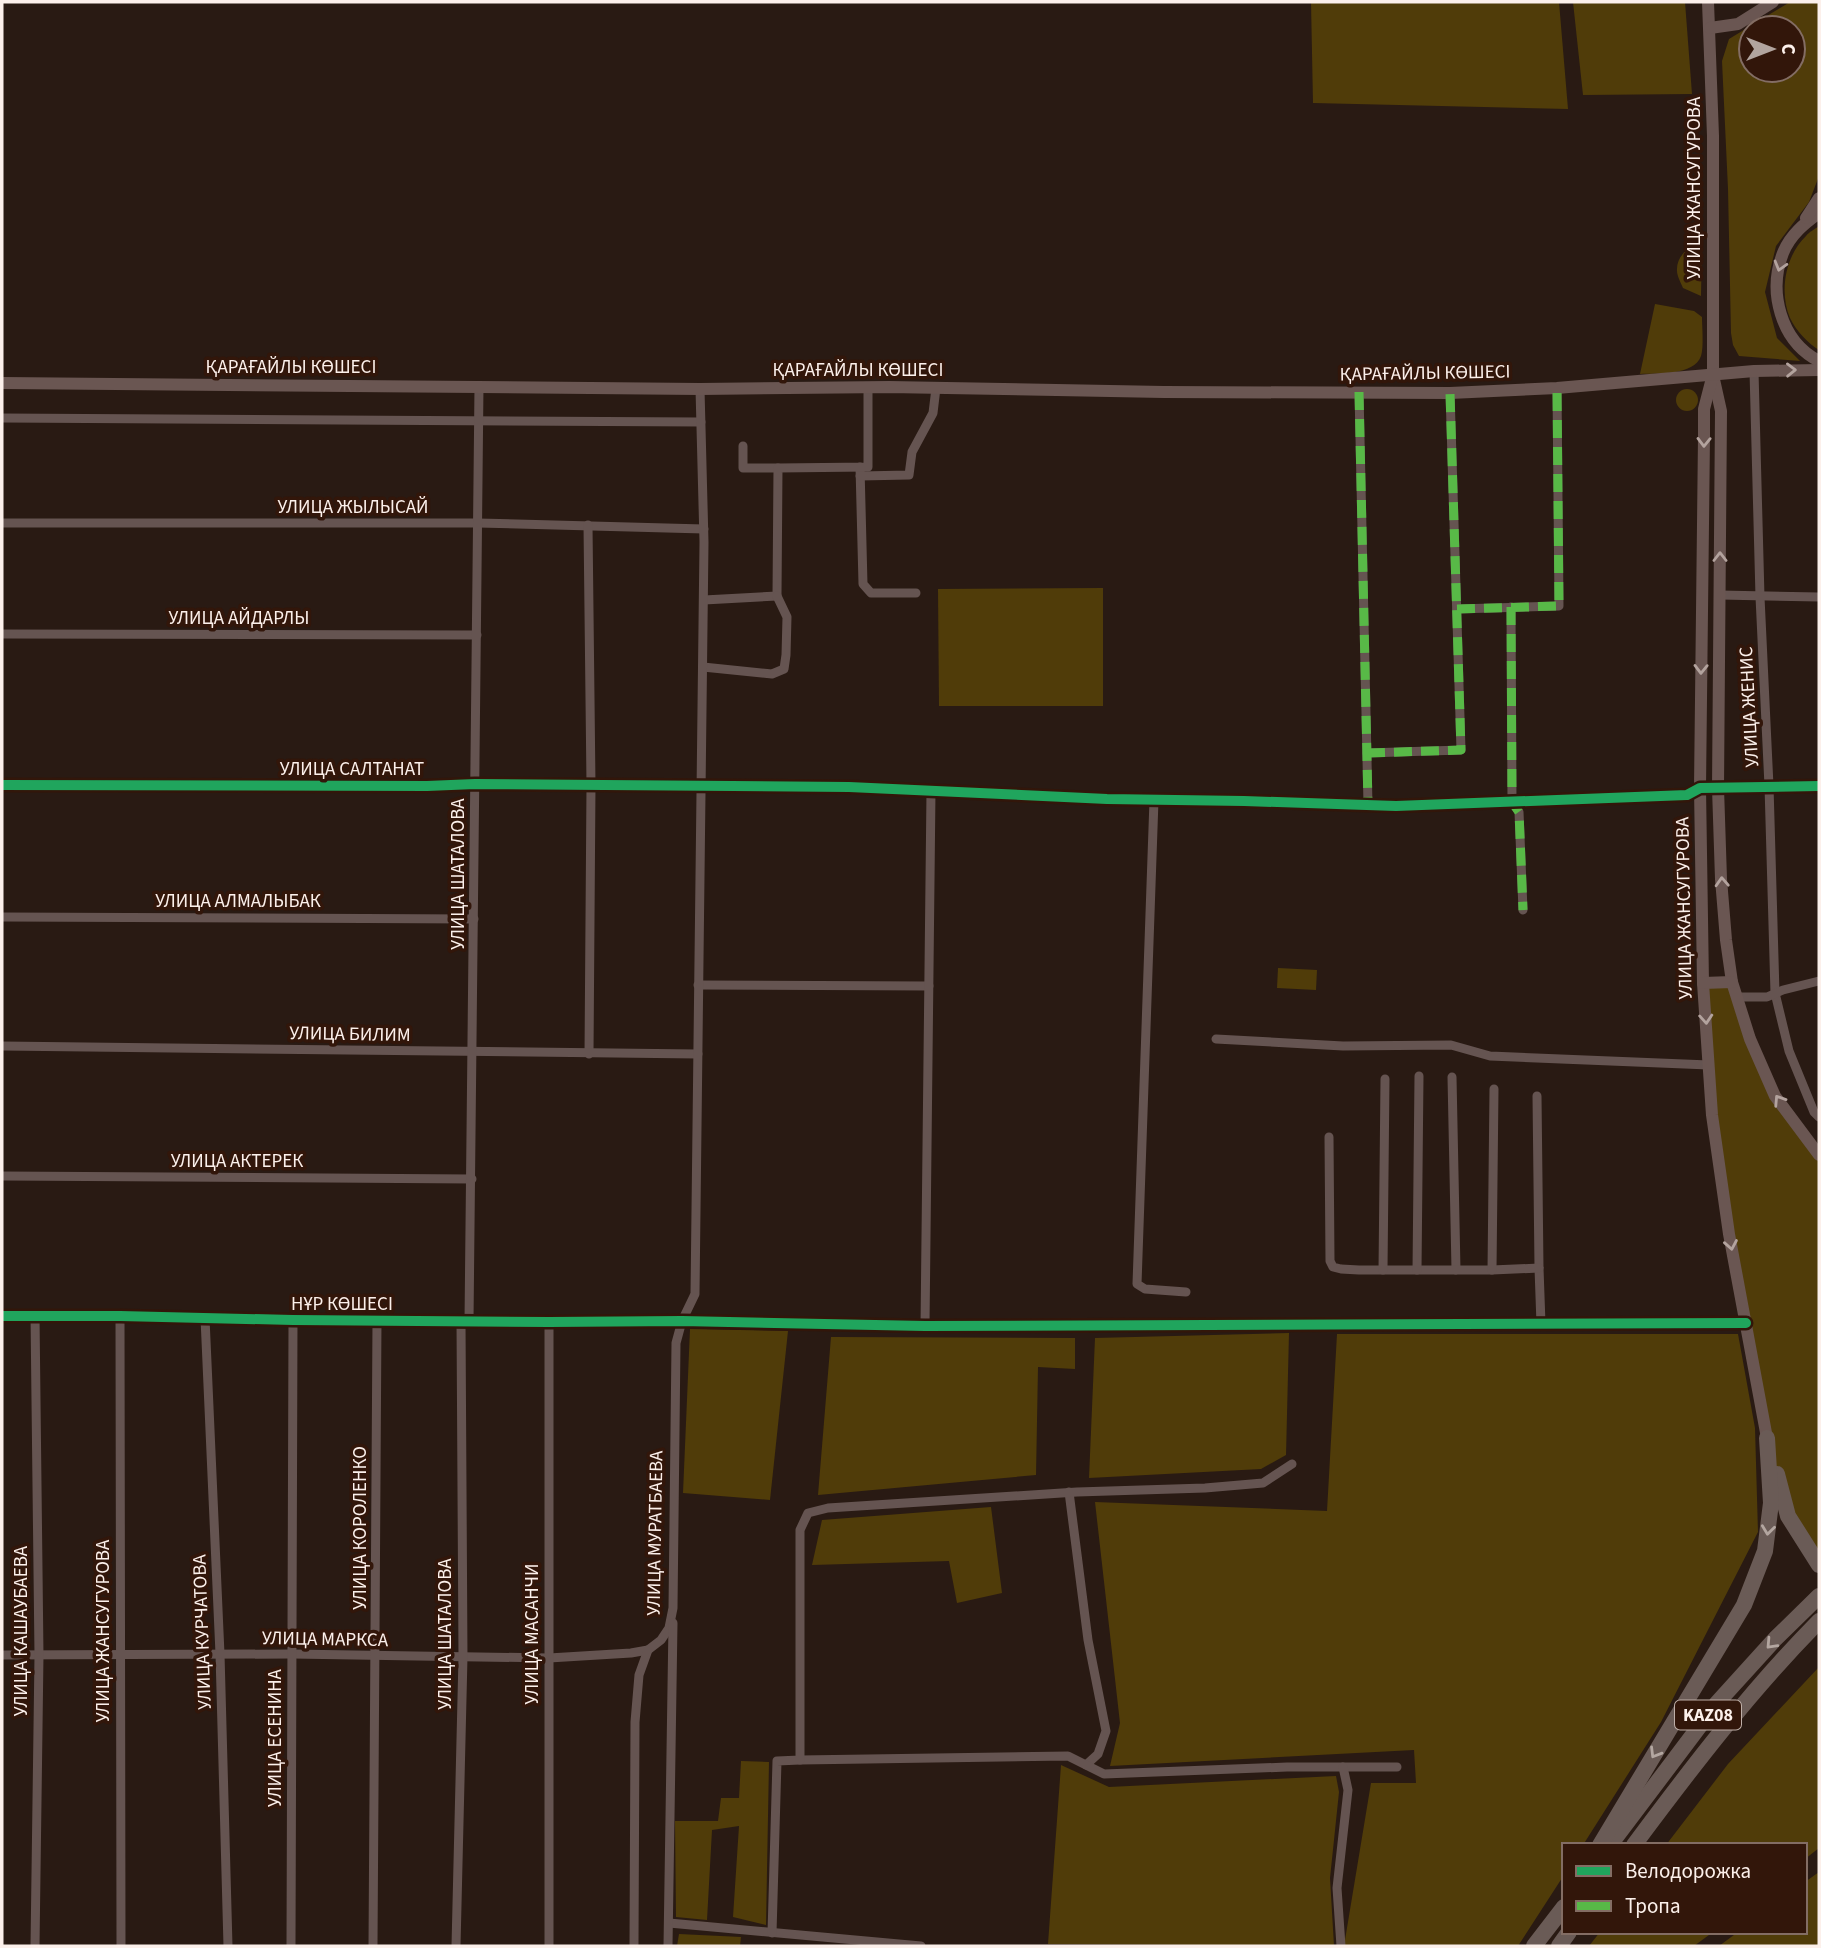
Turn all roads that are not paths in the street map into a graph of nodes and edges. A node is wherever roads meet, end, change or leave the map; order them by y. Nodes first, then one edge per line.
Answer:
1 (1708, 2) edge
2 (1773, 2) edge
3 (1710, 28) junction
4 (1819, 198) edge
5 (1819, 213) edge
6 (1801, 226) junction
7 (1819, 361) edge
8 (1819, 370) edge
9 (1754, 371) junction
10 (1713, 374) junction
11 (2, 383) edge
12 (479, 386) junction
13 (868, 387) junction
14 (936, 388) junction
15 (1557, 388) junction
16 (700, 389) junction
17 (1359, 392) junction
18 (1450, 393) junction
19 (2, 418) edge
20 (478, 421) junction
21 (701, 422) junction
22 (743, 446) dead end
23 (778, 468) junction
24 (860, 472) junction
25 (2, 523) edge
26 (478, 523) junction
27 (588, 526) junction
28 (704, 529) junction
29 (916, 593) dead end
30 (777, 596) junction
31 (1760, 597) junction
32 (1819, 597) edge
33 (704, 600) junction
34 (1720, 600) junction
35 (1702, 605) junction
36 (1511, 607) junction
37 (1457, 609) junction
38 (2, 634) edge
39 (477, 635) junction
40 (703, 667) junction
41 (1367, 753) junction
42 (475, 784) junction
43 (2, 785) edge
44 (591, 785) junction
45 (702, 786) junction
46 (1769, 786) junction
47 (1819, 786) edge
48 (1700, 788) junction
49 (1718, 788) junction
50 (931, 791) junction
51 (1154, 800) junction
52 (1512, 802) junction
53 (1368, 805) junction
54 (1522, 910) dead end
55 (2, 917) edge
56 (474, 919) junction
57 (1819, 981) edge
58 (1732, 982) junction
59 (1703, 983) junction
60 (698, 985) junction
61 (929, 986) junction
62 (1775, 993) junction
63 (1737, 997) junction
64 (1216, 1039) dead end
65 (2, 1046) edge
66 (473, 1053) junction
67 (590, 1054) junction
68 (698, 1054) junction
69 (1709, 1065) junction
70 (1419, 1076) dead end
71 (1452, 1077) dead end
72 (1385, 1079) dead end
73 (1494, 1089) dead end
74 (1537, 1096) dead end
75 (1819, 1117) edge
76 (1329, 1138) dead end
77 (1819, 1154) edge
78 (2, 1176) edge
79 (472, 1179) junction
80 (1539, 1268) junction
81 (1383, 1270) junction
82 (1417, 1270) junction
83 (1456, 1270) junction
84 (1492, 1270) junction
85 (1186, 1292) dead end
86 (35, 1315) junction
87 (2, 1316) edge
88 (120, 1316) junction
89 (205, 1318) junction
90 (293, 1320) junction
91 (377, 1320) junction
92 (465, 1321) junction
93 (682, 1321) junction
94 (550, 1322) junction
95 (1746, 1323) junction
96 (1541, 1324) junction
97 (925, 1326) junction
98 (1767, 1438) junction
99 (1292, 1464) dead end
100 (1069, 1492) junction
101 (1819, 1565) edge
102 (1819, 1595) edge
103 (673, 1608) junction
104 (1819, 1621) edge
105 (648, 1650) junction
106 (220, 1654) junction
107 (292, 1654) junction
108 (2, 1655) edge
109 (39, 1655) junction
110 (122, 1655) junction
111 (376, 1656) junction
112 (463, 1657) junction
113 (549, 1658) junction
114 (800, 1760) junction
115 (1086, 1765) junction
116 (1343, 1767) junction
117 (1397, 1767) dead end
118 (1601, 1843) edge
119 (1612, 1843) edge
120 (1635, 1843) edge
121 (1562, 1912) edge
122 (669, 1923) junction
123 (772, 1933) junction
124 (35, 1946) edge
125 (121, 1946) edge
126 (228, 1946) edge
127 (291, 1946) edge
128 (373, 1946) edge
129 (456, 1946) edge
130 (549, 1946) edge
131 (634, 1946) edge
132 (668, 1946) edge
133 (915, 1946) edge
134 (921, 1946) edge
135 (1341, 1946) edge
136 (1534, 1946) edge

1 - 3 main road, УЛИЦА ЖАНСУГУРОВА
2 - 3 main road
3 - 10 main road, УЛИЦА ЖАНСУГУРОВА
4 - 6 main road
5 - 6 main road
6 -> 7 main road
9 -> 8 main road, ҚАРАҒАЙЛЫ КӨШЕСІ
9 - 10 main road, ҚАРАҒАЙЛЫ КӨШЕСІ
9 - 31 street, УЛИЦА ЖЕНИС
10 - 15 main road, ҚАРАҒАЙЛЫ КӨШЕСІ
34 -> 10 main road, УЛИЦА ЖАНСУГУРОВА
10 -> 35 main road, УЛИЦА ЖАНСУГУРОВА
11 - 12 main road, ҚАРАҒАЙЛЫ КӨШЕСІ
12 - 16 main road, ҚАРАҒАЙЛЫ КӨШЕСІ
12 - 20 street, УЛИЦА ШАТАЛОВА
13 - 14 main road, ҚАРАҒАЙЛЫ КӨШЕСІ
13 - 16 main road, ҚАРАҒАЙЛЫ КӨШЕСІ
13 - 24 street
14 - 17 main road, ҚАРАҒАЙЛЫ КӨШЕСІ
14 - 24 street
15 - 18 main road, ҚАРАҒАЙЛЫ КӨШЕСІ
15 - 36 street
16 - 21 street, УЛИЦА МУРАТБАЕВА
17 - 18 main road, ҚАРАҒАЙЛЫ КӨШЕСІ
17 - 41 street
18 - 37 street
19 - 20 street
20 - 21 street
20 - 26 street, УЛИЦА ШАТАЛОВА
21 - 28 street, УЛИЦА МУРАТБАЕВА
22 - 23 street
23 - 24 street
23 - 30 street
24 - 29 street
25 - 26 street, УЛИЦА ЖЫЛЫСАЙ
26 - 27 street, УЛИЦА ЖЫЛЫСАЙ
26 - 39 street, УЛИЦА ШАТАЛОВА
27 - 28 street, УЛИЦА ЖЫЛЫСАЙ
27 - 44 street
28 - 33 street, УЛИЦА МУРАТБАЕВА
30 - 33 street
30 - 40 street
31 - 32 street
31 - 34 street
31 - 46 street, УЛИЦА ЖЕНИС
33 - 40 street, УЛИЦА МУРАТБАЕВА
34 - 35 main road
34 - 49 main road, УЛИЦА ЖАНСУГУРОВА
35 -> 48 main road, УЛИЦА ЖАНСУГУРОВА
36 - 37 street
36 - 52 street
37 - 41 street
38 - 39 street, УЛИЦА АЙДАРЛЫ
39 - 42 street, УЛИЦА ШАТАЛОВА
40 - 45 street, УЛИЦА МУРАТБАЕВА
41 - 53 street
42 - 43 street, УЛИЦА САЛТАНАТ
42 - 44 street, УЛИЦА САЛТАНАТ
42 - 56 street, УЛИЦА ШАТАЛОВА
44 - 45 street, УЛИЦА САЛТАНАТ
44 - 67 street
45 - 50 street, УЛИЦА САЛТАНАТ
45 - 60 street, УЛИЦА МУРАТБАЕВА
46 - 47 street, УЛИЦА САЛТАНАТ
46 - 49 street, УЛИЦА САЛТАНАТ
46 - 62 street, УЛИЦА ЖЕНИС
48 - 49 street, УЛИЦА САЛТАНАТ
48 - 52 street, УЛИЦА САЛТАНАТ
48 - 59 main road, УЛИЦА ЖАНСУГУРОВА
58 -> 49 main road, УЛИЦА ЖАНСУГУРОВА
50 - 51 street, УЛИЦА САЛТАНАТ
50 - 61 street
51 - 53 street, УЛИЦА САЛТАНАТ
51 - 85 street
52 - 53 street, УЛИЦА САЛТАНАТ
52 - 54 street
55 - 56 street, УЛИЦА АЛМАЛЫБАК
56 - 66 street, УЛИЦА ШАТАЛОВА
57 - 62 street
58 - 59 main road
58 - 63 main road, УЛИЦА ЖАНСУГУРОВА
59 -> 69 main road, УЛИЦА ЖАНСУГУРОВА
60 - 61 street
60 - 68 street, УЛИЦА МУРАТБАЕВА
61 - 97 street
62 - 63 street
62 - 75 street, УЛИЦА ЖЕНИС
77 -> 63 main road, УЛИЦА ЖАНСУГУРОВА
64 - 69 street
65 - 66 street, УЛИЦА БИЛИМ
66 - 67 street, УЛИЦА БИЛИМ
66 - 79 street, УЛИЦА ШАТАЛОВА
67 - 68 street, УЛИЦА БИЛИМ
68 - 93 street, УЛИЦА МУРАТБАЕВА
69 -> 95 main road, УЛИЦА ЖАНСУГУРОВА
70 - 82 street
71 - 83 street
72 - 81 street
73 - 84 street
74 - 80 street
76 - 81 street
78 - 79 street, УЛИЦА АКТЕРЕК
79 - 92 street, УЛИЦА ШАТАЛОВА
80 - 84 street
80 - 96 street
81 - 82 street
82 - 83 street
83 - 84 street
86 - 87 street, НҰР КӨШЕСІ
86 - 88 street, НҰР КӨШЕСІ
86 - 109 street, УЛИЦА КАШАУБАЕВА
88 - 89 street, НҰР КӨШЕСІ
88 - 110 street, УЛИЦА ЖАНСУГУРОВА
89 - 90 street, НҰР КӨШЕСІ
89 - 106 street, УЛИЦА КУРЧАТОВА
90 - 91 street, НҰР КӨШЕСІ
90 - 107 street, УЛИЦА ЕСЕНИНА
91 - 92 street, НҰР КӨШЕСІ
91 - 111 street, УЛИЦА КОРОЛЕНКО
92 - 94 street, НҰР КӨШЕСІ
92 - 112 street, УЛИЦА ШАТАЛОВА
93 - 94 street, НҰР КӨШЕСІ
93 - 97 street, НҰР КӨШЕСІ
93 - 103 street, УЛИЦА МУРАТБАЕВА
94 - 113 street, УЛИЦА МАСАНЧИ
95 - 96 street, НҰР КӨШЕСІ
95 - 98 main road, УЛИЦА ЖАНСУГУРОВА
96 - 97 street, НҰР КӨШЕСІ
98 - 101 highway
98 -> 118 highway
99 - 100 street
100 - 114 street
100 - 115 street
102 -> 119 highway, KAZ08
103 - 105 street, УЛИЦА МУРАТБАЕВА
103 - 122 street
104 - 120 highway, KAZ08
105 - 113 street, УЛИЦА МАРКСА
105 - 131 street, УЛИЦА МУРАТБАЕВА
106 - 107 street, УЛИЦА МАРКСА
106 - 110 street, УЛИЦА МАРКСА
106 - 126 street, УЛИЦА КУРЧАТОВА
107 - 111 street, УЛИЦА МАРКСА
107 - 127 street, УЛИЦА ЕСЕНИНА
108 - 109 street, УЛИЦА МАРКСА
109 - 110 street, УЛИЦА МАРКСА
109 - 124 street, УЛИЦА КАШАУБАЕВА
110 - 125 street, УЛИЦА ЖАНСУГУРОВА
111 - 112 street, УЛИЦА МАРКСА
111 - 128 street, УЛИЦА КОРОЛЕНКО
112 - 113 street, УЛИЦА МАРКСА
112 - 129 street, УЛИЦА ШАТАЛОВА
113 - 130 street, УЛИЦА МАСАНЧИ
114 - 115 street
114 - 123 street
115 - 116 street
116 - 117 street
116 - 135 street
121 - 136 highway
122 - 123 street
122 - 132 street
123 - 133 street
133 - 134 street

